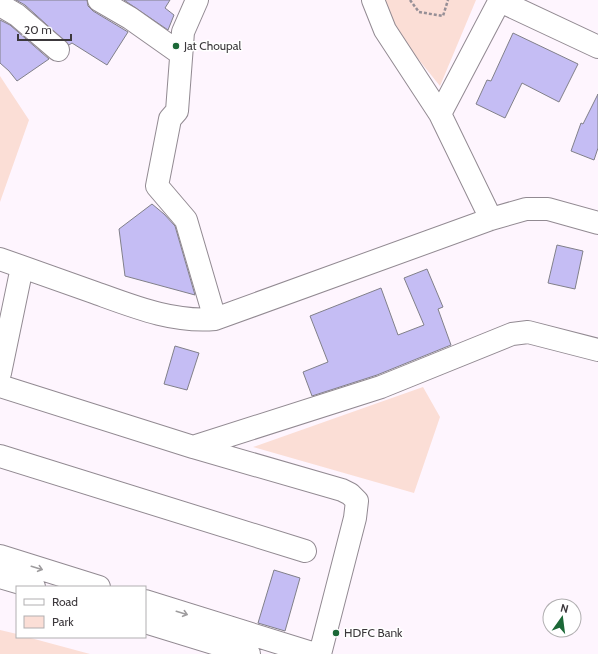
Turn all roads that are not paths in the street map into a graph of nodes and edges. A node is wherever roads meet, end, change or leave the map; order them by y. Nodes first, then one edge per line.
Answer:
1 (99, 0) edge
2 (197, 0) edge
3 (373, 0) edge
4 (500, 0) edge
5 (0, 5) edge
6 (598, 47) edge
7 (58, 50) dead end
8 (181, 54) junction
9 (440, 114) junction
10 (597, 218) edge
11 (491, 219) junction
12 (0, 259) edge
13 (22, 267) junction
14 (215, 319) junction
15 (598, 350) edge
16 (0, 373) edge
17 (0, 386) edge
18 (193, 447) junction
19 (0, 456) edge
20 (305, 551) dead end
21 (0, 556) edge
22 (0, 576) edge
23 (31, 586) edge
24 (96, 586) edge
25 (146, 601) edge
26 (146, 622) edge
27 (249, 654) edge
28 (315, 654) edge
29 (320, 654) edge

1 - 8 street
2 - 8 street
3 - 9 street
4 - 6 street
4 - 9 street
5 - 7 street
8 - 14 street
9 - 11 street
10 - 11 street
11 - 14 street
12 - 13 street
13 - 14 street
13 - 16 street
15 - 18 street
17 - 18 street
18 - 29 street
19 - 20 street
21 -> 24 street
22 - 23 street
25 -> 28 street
26 - 27 street

